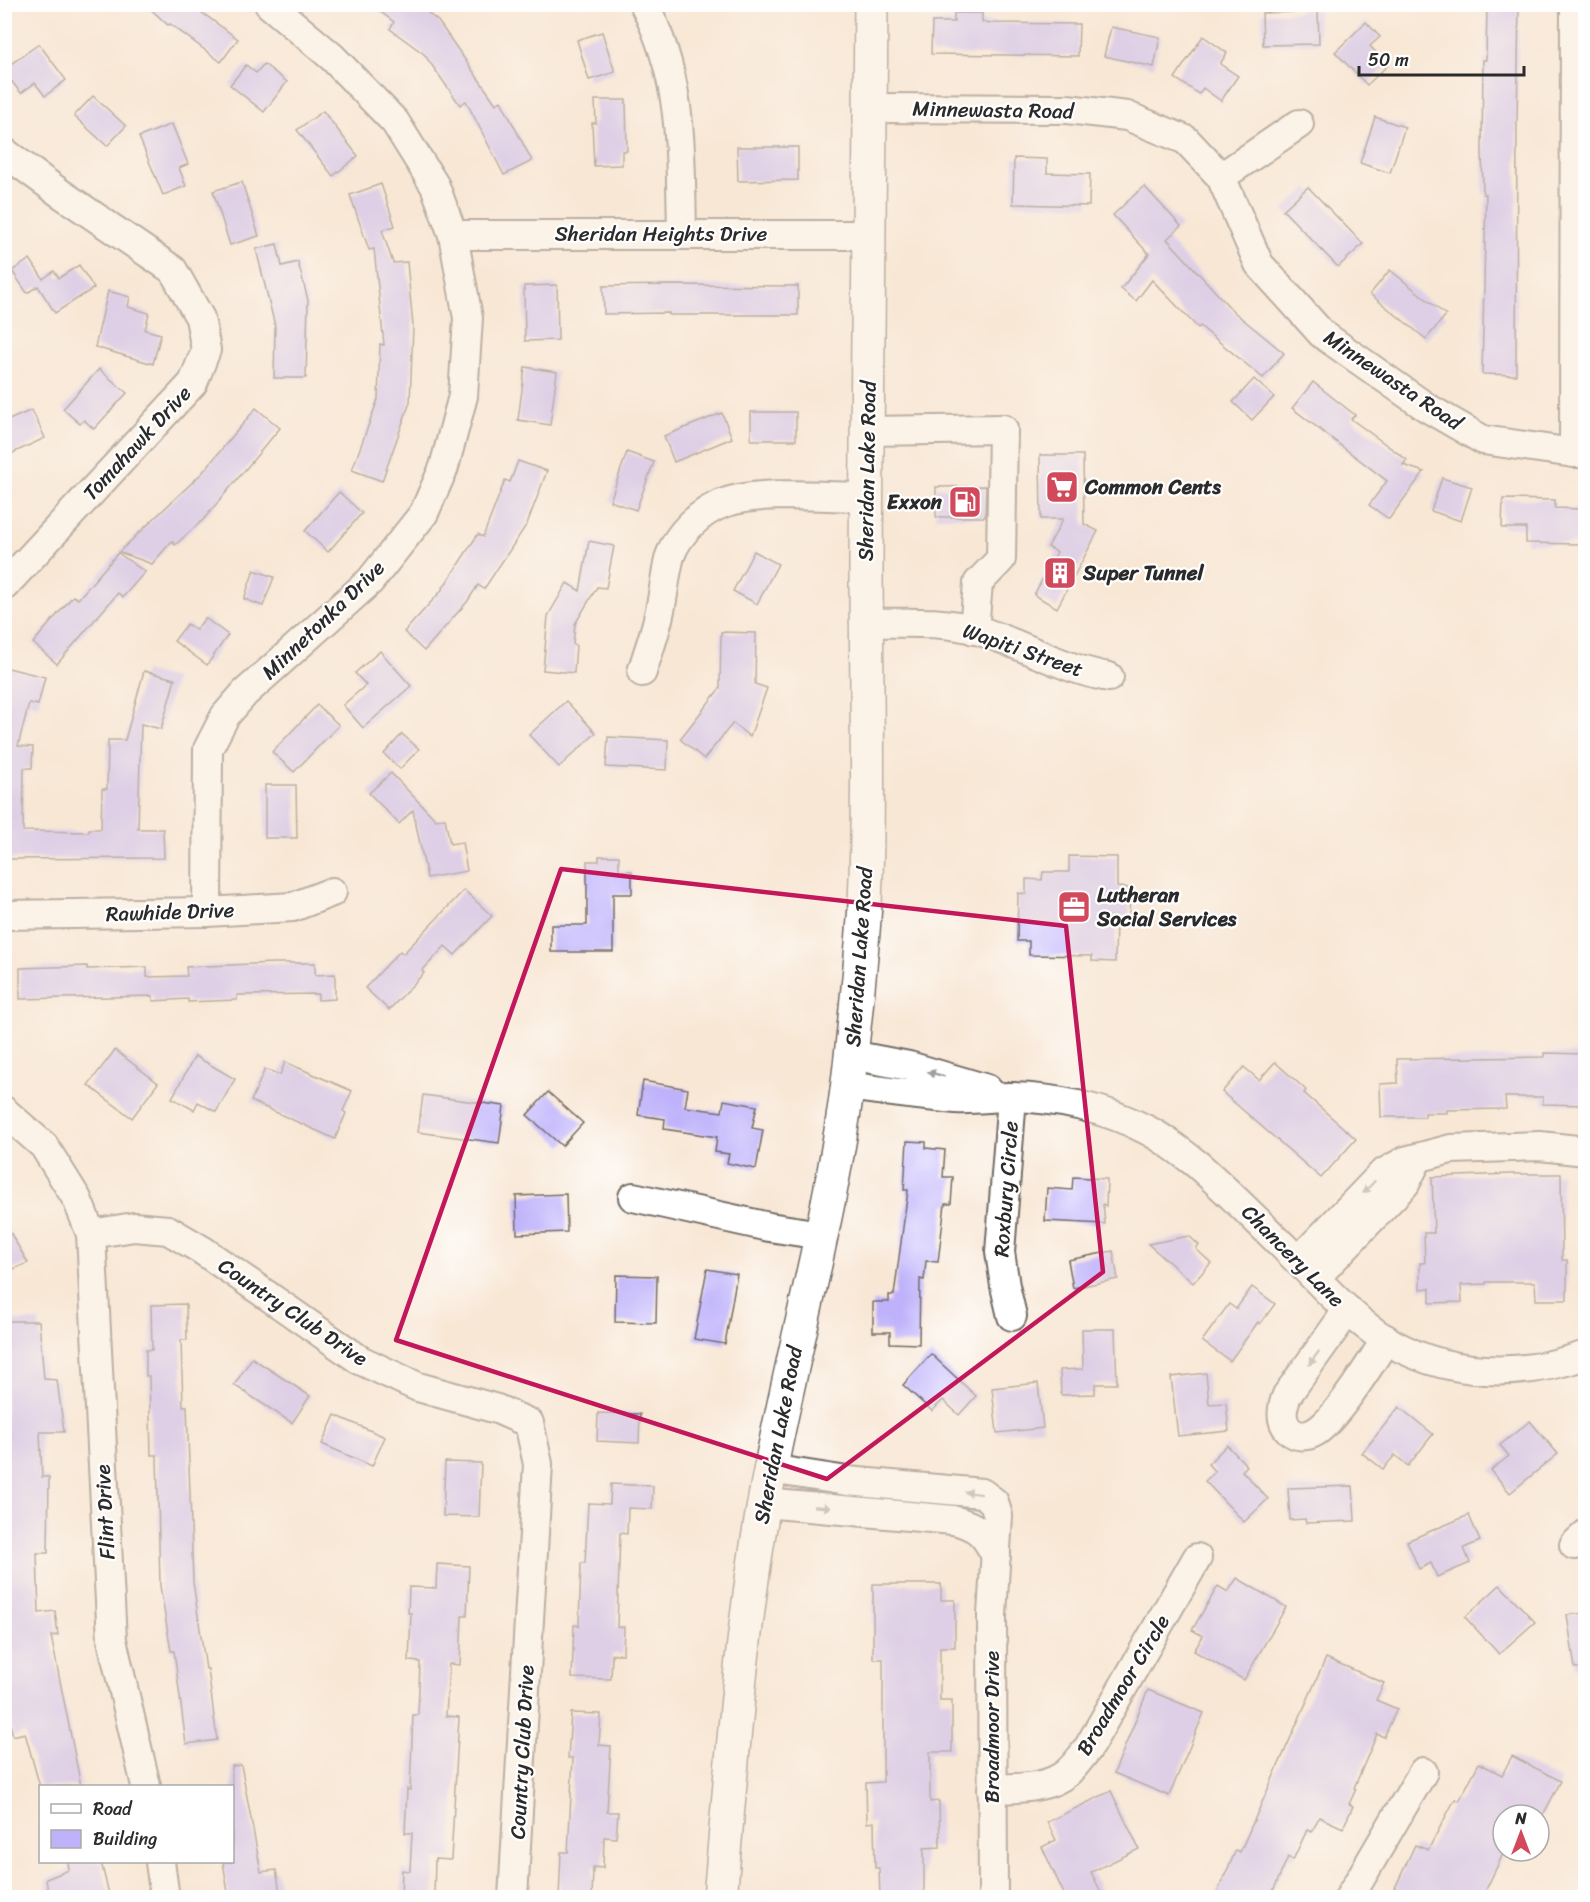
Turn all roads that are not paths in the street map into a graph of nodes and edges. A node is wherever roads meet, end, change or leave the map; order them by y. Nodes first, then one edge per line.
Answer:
1 (269, 4) edge
2 (644, 4) edge
3 (871, 4) edge
4 (1575, 4) edge
5 (871, 108) junction
6 (1299, 124) dead end
7 (4, 152) edge
8 (1221, 177) junction
9 (682, 234) junction
10 (453, 235) junction
11 (870, 235) junction
12 (867, 431) junction
13 (1580, 453) edge
14 (866, 497) junction
15 (4, 586) edge
16 (866, 623) junction
17 (974, 630) junction
18 (642, 672) dead end
19 (1109, 677) dead end
20 (332, 892) dead end
21 (207, 912) junction
22 (4, 915) edge
23 (851, 1055) junction
24 (847, 1086) junction
25 (1012, 1097) junction
26 (4, 1112) edge
27 (1586, 1151) edge
28 (633, 1197) dead end
29 (91, 1234) junction
30 (821, 1236) junction
31 (1306, 1270) junction
32 (1348, 1310) junction
33 (1012, 1316) dead end
34 (1386, 1339) junction
35 (1586, 1355) edge
36 (770, 1469) junction
37 (764, 1503) junction
38 (996, 1556) junction
39 (1197, 1558) dead end
40 (1423, 1772) dead end
41 (146, 1785) edge
42 (992, 1790) junction
43 (160, 1863) edge
44 (165, 1898) edge
45 (513, 1898) edge
46 (720, 1898) edge
47 (993, 1898) edge
48 (1348, 1898) edge

1 - 10 street, Minnetonka Drive
2 - 9 street
3 - 5 main road, Sheridan Lake Road
4 - 13 street
5 - 8 street, Minnewasta Road
5 - 11 main road, Sheridan Lake Road
6 - 8 street
7 - 15 street, Tomahawk Drive
8 - 13 street, Minnewasta Road
9 - 10 street, Sheridan Heights Drive
9 - 11 street, Sheridan Heights Drive
10 - 21 street, Minnetonka Drive
11 - 12 main road, Sheridan Lake Road
12 - 14 main road, Sheridan Lake Road
12 - 17 street
14 - 16 main road, Sheridan Lake Road
14 - 18 street
16 - 17 street, Wapiti Street
16 - 23 main road, Sheridan Lake Road
17 - 19 street, Wapiti Street
20 - 21 street, Rawhide Drive
21 - 22 street, Rawhide Drive
23 - 24 main road, Sheridan Lake Road
25 -> 23 street, Chancery Lane
24 - 25 street, Chancery Lane
24 - 30 main road, Sheridan Lake Road
25 - 31 street, Chancery Lane
25 - 33 street, Roxbury Circle
26 - 29 street
27 - 31 street
28 - 30 street
29 - 41 street, Flint Drive
29 - 45 street, Country Club Drive
30 - 36 main road, Sheridan Lake Road
31 - 32 street, Chancery Lane
32 - 34 street, Chancery Lane
32 -> 34 street
34 - 35 street, Chancery Lane
36 - 37 main road, Sheridan Lake Road
38 -> 36 street, Broadmoor Drive
37 -> 38 street
37 - 46 main road, Sheridan Lake Road
38 - 42 street, Broadmoor Drive
39 - 42 street, Broadmoor Circle
40 - 48 street
42 - 47 street, Broadmoor Drive
43 - 44 street

